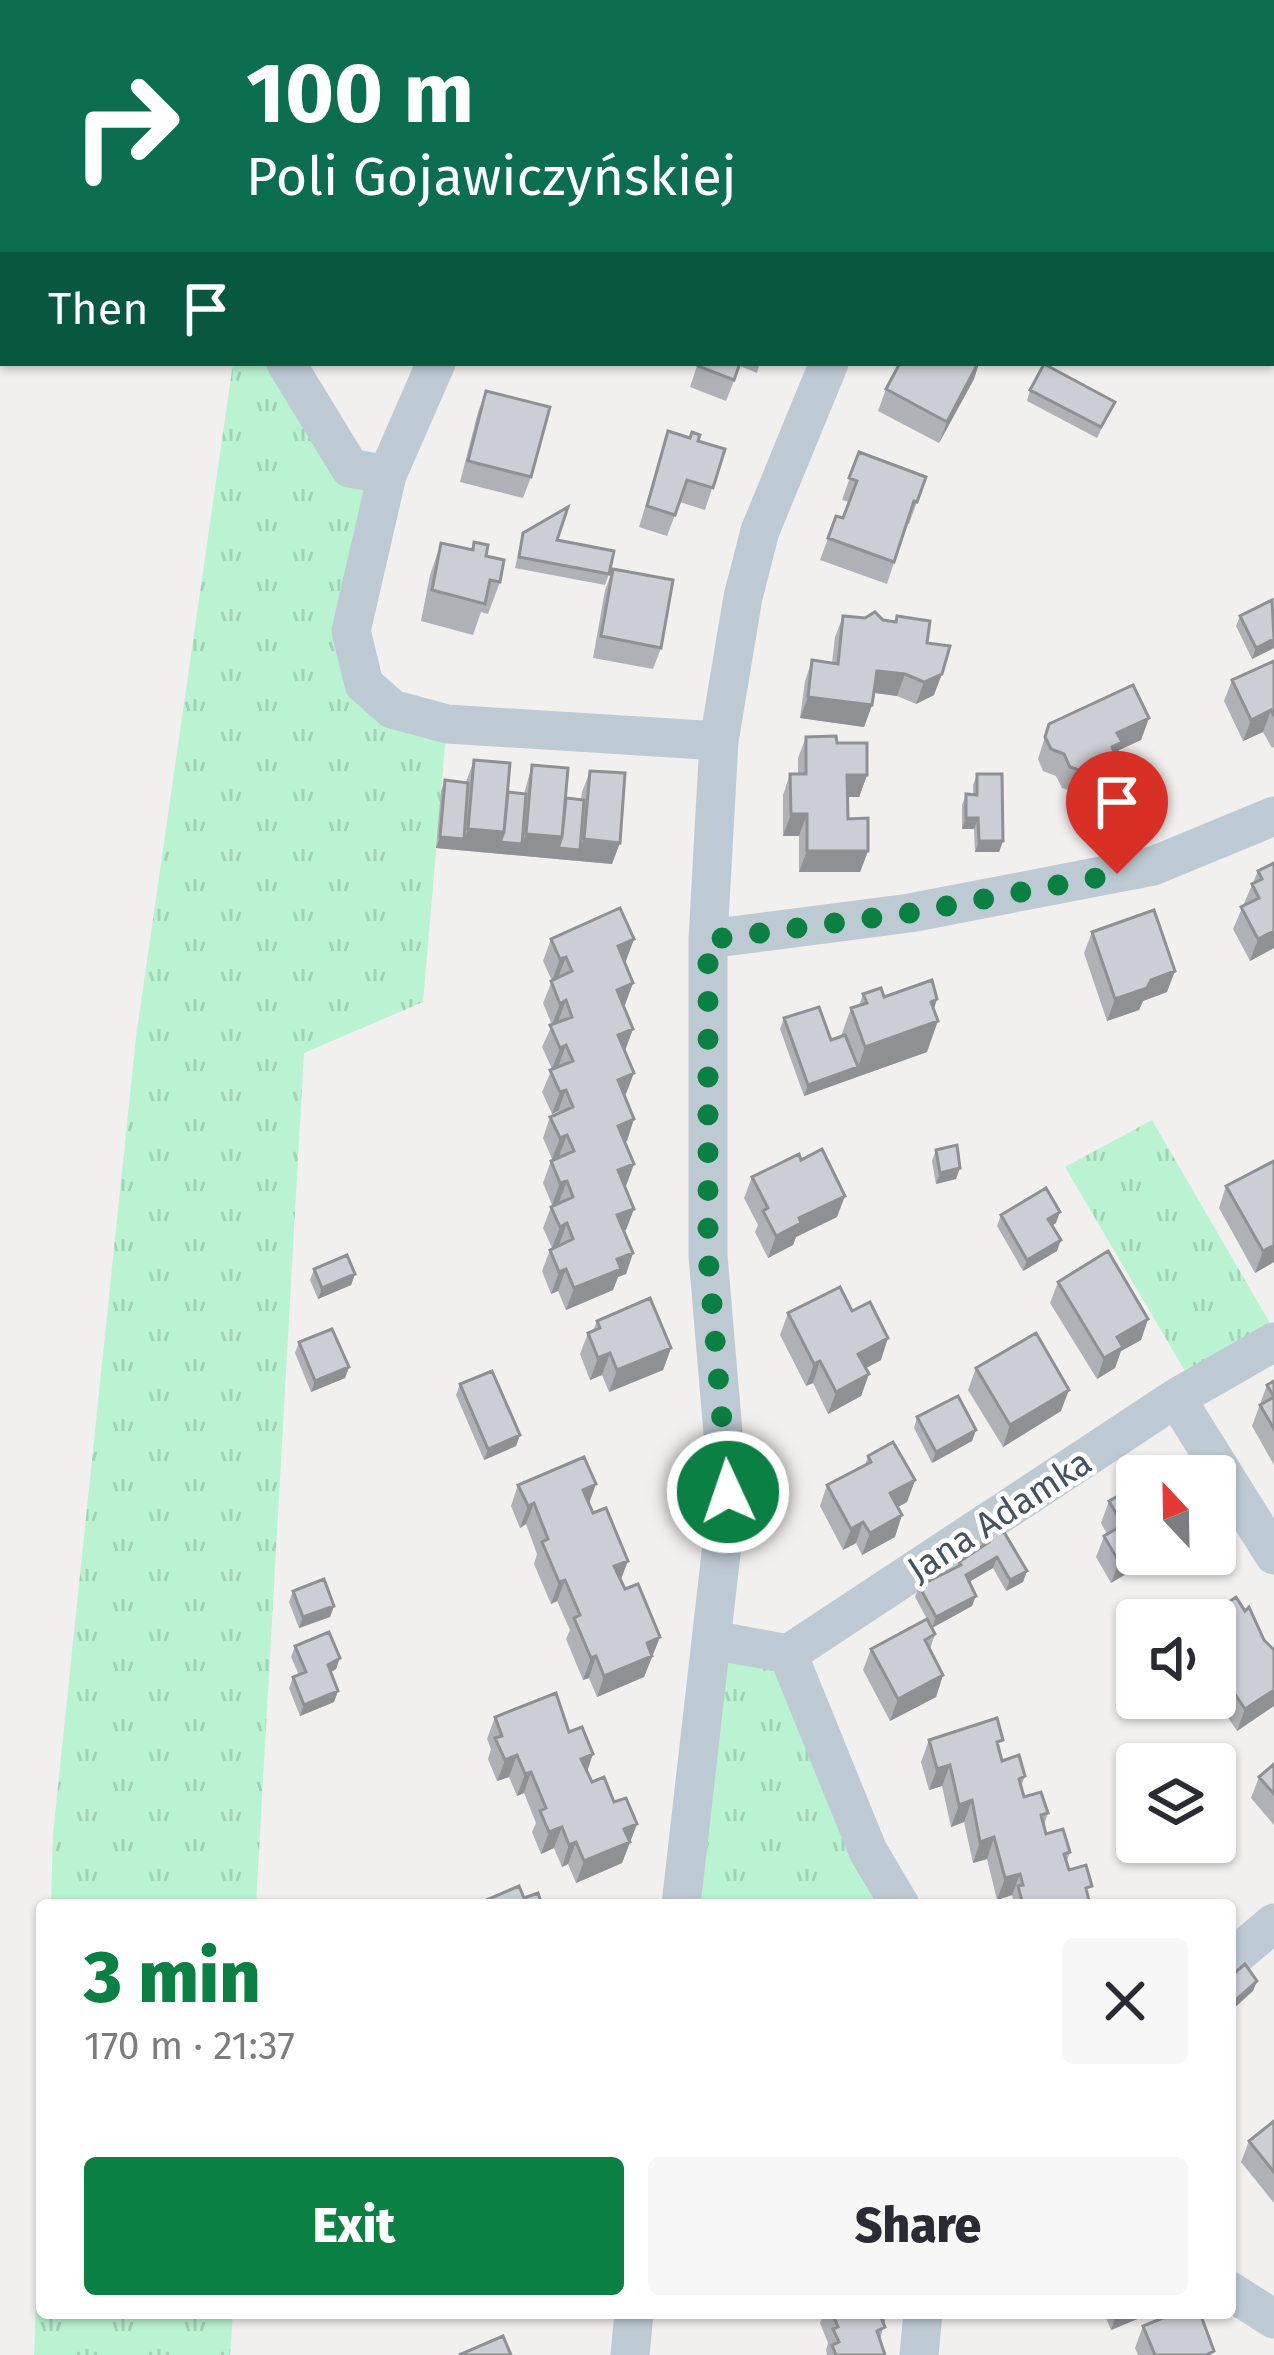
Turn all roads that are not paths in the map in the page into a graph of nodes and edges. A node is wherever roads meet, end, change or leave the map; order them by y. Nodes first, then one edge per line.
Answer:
1 (288, 366) edge
2 (435, 366) edge
3 (829, 366) edge
4 (387, 476) junction
5 (719, 741) junction
6 (1274, 816) edge
7 (708, 940) junction
8 (1274, 1342) edge
9 (1176, 1398) junction
10 (1274, 1555) edge
11 (713, 1640) junction
12 (788, 1654) junction
13 (682, 1899) edge
14 (896, 1899) edge
15 (1274, 1923) edge
16 (1236, 1955) edge
17 (1236, 2295) edge
18 (1274, 2318) edge
19 (633, 2319) edge
20 (922, 2319) edge
21 (630, 2355) edge
22 (919, 2355) edge

1 - 4 street
2 - 4 street
3 - 5 street
4 - 5 street
5 - 7 street
6 - 7 street
7 - 11 street
8 - 9 street, Jana Adamka
9 - 10 street
9 - 12 street, Jana Adamka
11 - 12 street
11 - 13 street
12 - 14 street
15 - 16 street
17 - 18 street
19 - 21 street
20 - 22 street

